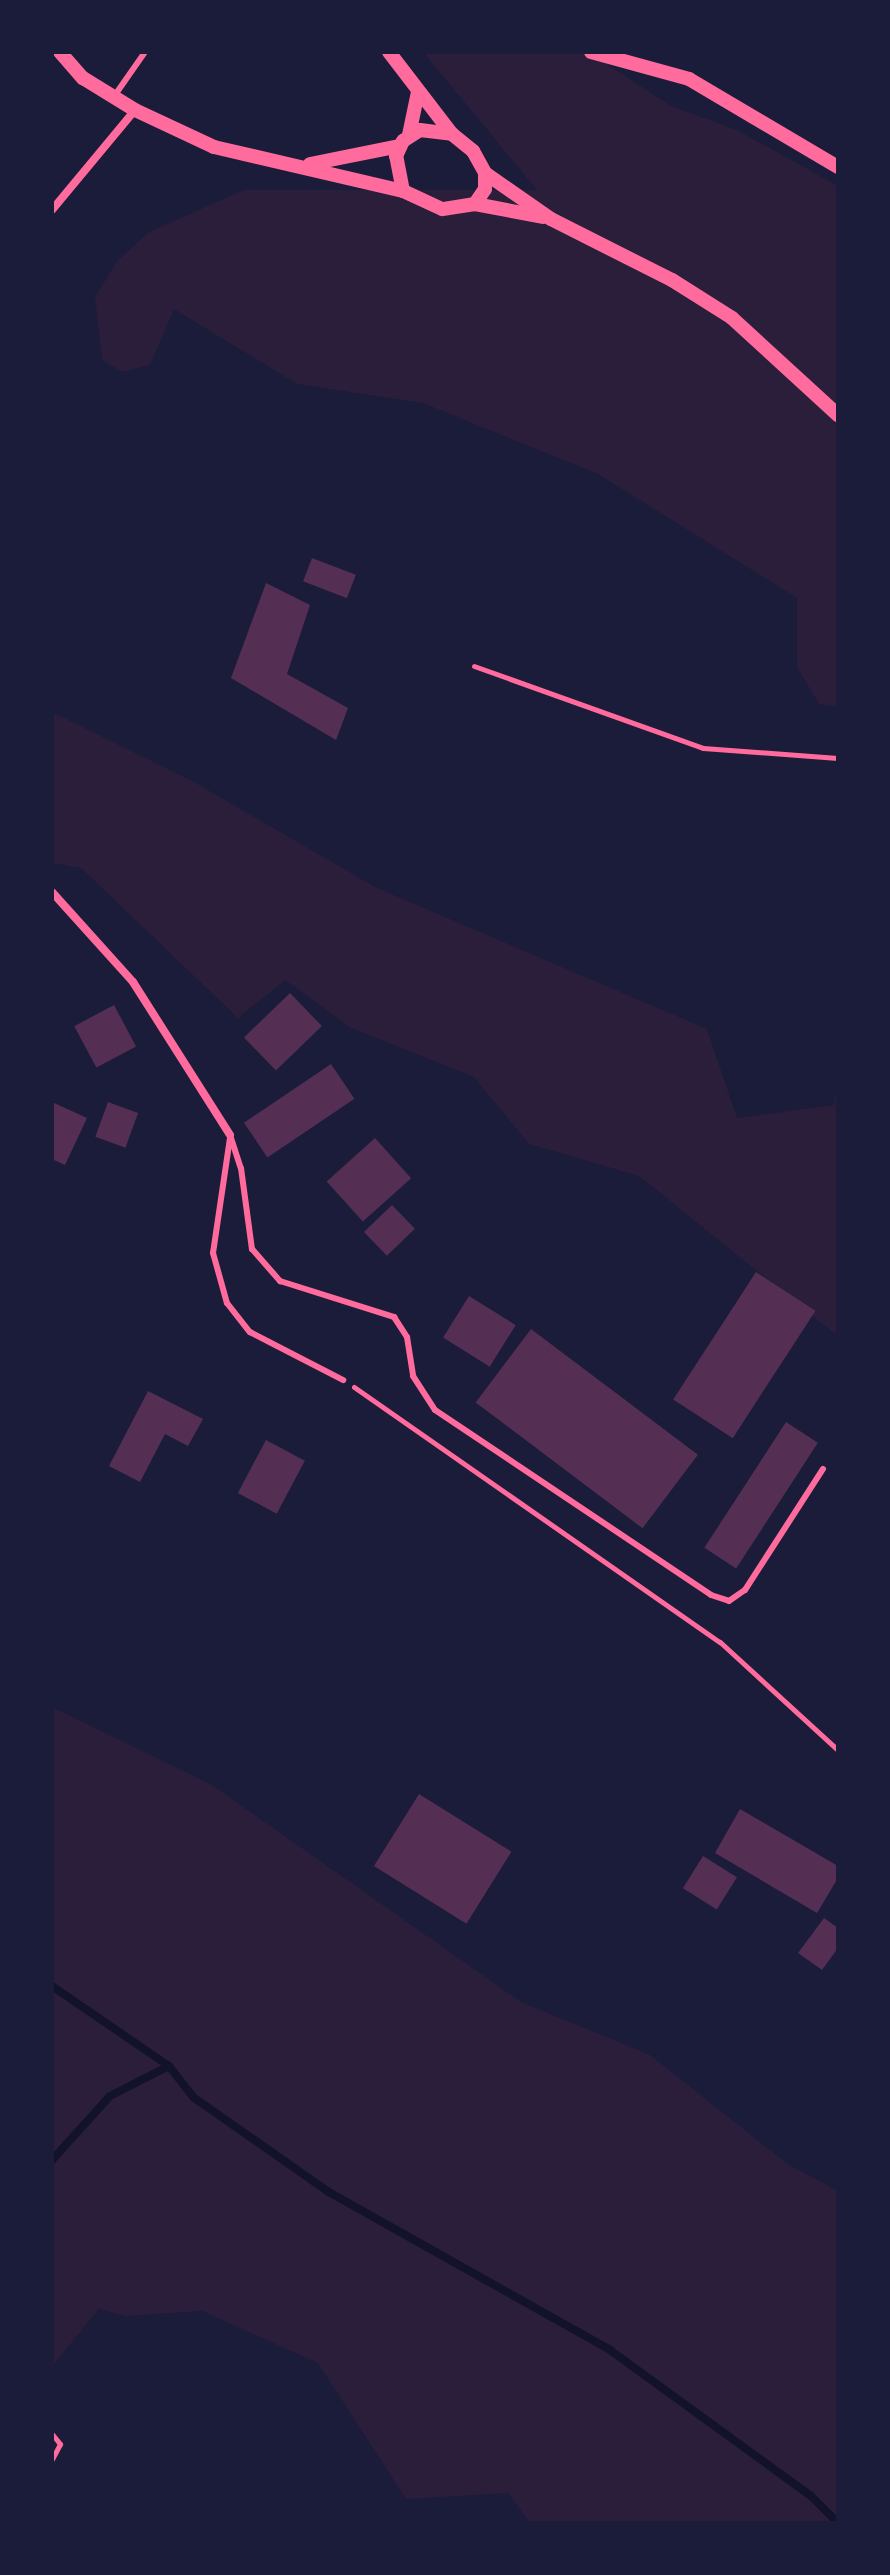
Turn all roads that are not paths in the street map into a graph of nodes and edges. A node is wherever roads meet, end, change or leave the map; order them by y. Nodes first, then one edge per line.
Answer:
1 (60, 52) edge
2 (145, 52) edge
3 (389, 52) edge
4 (591, 52) edge
5 (418, 92) junction
6 (114, 97) junction
7 (135, 110) junction
8 (452, 134) junction
9 (405, 141) junction
10 (304, 165) junction
11 (838, 167) edge
12 (485, 173) junction
13 (403, 191) junction
14 (475, 204) junction
15 (52, 210) edge
16 (551, 219) junction
17 (838, 415) edge
18 (52, 892) edge
19 (230, 1135) junction
20 (343, 1380) road end
21 (823, 1469) dead end

1 - 6 street
2 - 6 lane
3 - 5 street
4 - 11 street
5 - 8 street
5 - 9 street
6 - 7 street
7 - 10 street
7 - 15 street
8 - 9 street
8 - 12 street
9 - 10 street
9 - 13 street
10 - 13 street
12 - 14 street
12 - 16 street
13 - 14 street
14 - 16 street
16 - 17 street
18 - 19 street
19 - 20 lane
19 - 21 lane

